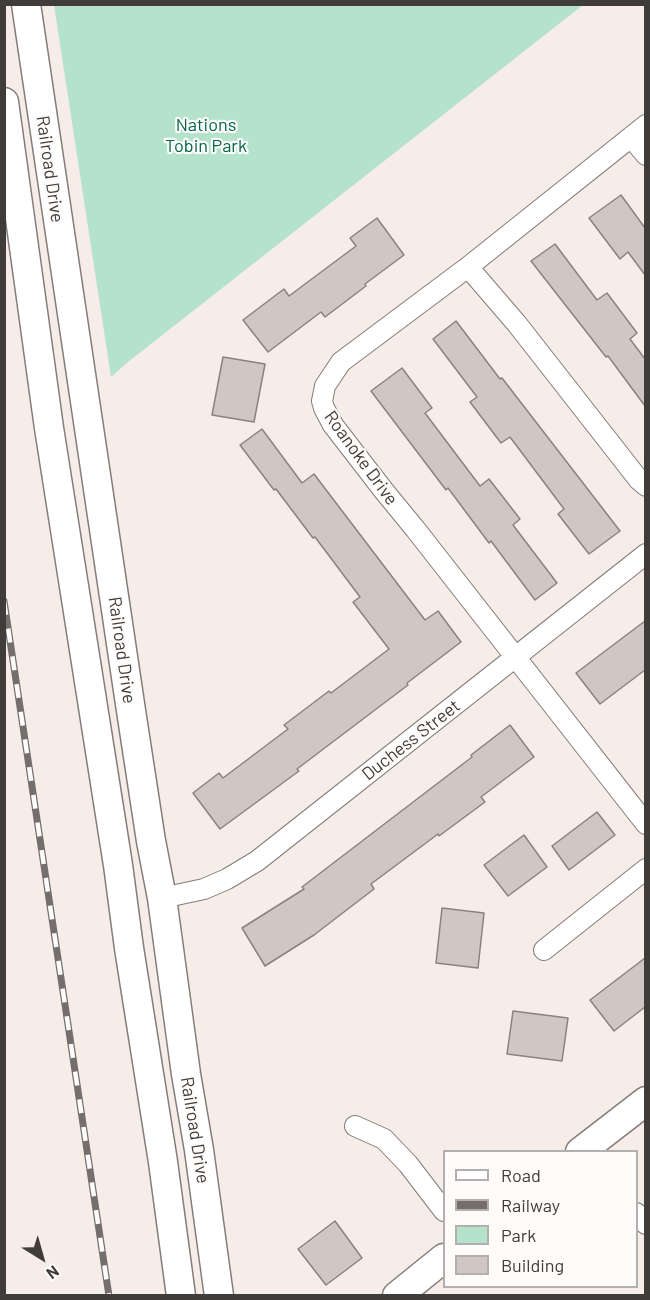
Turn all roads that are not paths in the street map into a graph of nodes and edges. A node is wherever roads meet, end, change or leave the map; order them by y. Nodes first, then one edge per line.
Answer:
1 (26, 4) edge
2 (6, 111) edge
3 (42, 113) junction
4 (638, 131) edge
5 (645, 155) edge
6 (468, 267) junction
7 (645, 486) edge
8 (645, 554) edge
9 (515, 656) junction
10 (645, 824) edge
11 (645, 869) edge
12 (162, 898) junction
13 (544, 950) dead end
14 (645, 1101) edge
15 (355, 1125) dead end
16 (584, 1150) edge
17 (443, 1210) edge
18 (443, 1259) edge
19 (181, 1296) edge
20 (219, 1296) edge
21 (397, 1296) edge

1 - 3 main road, Railroad Drive
2 - 3 main road
2 - 19 main road, Railroad Drive
3 - 12 main road, Railroad Drive
4 - 5 street
4 - 6 street, Roanoke Drive
6 - 7 street
6 - 9 street, Roanoke Drive
8 - 9 street, Duchess Street
9 - 10 street, Roanoke Drive
9 - 12 street, Duchess Street
11 - 13 street
12 - 20 main road, Railroad Drive
14 - 16 main road
15 - 17 street
18 - 21 main road

